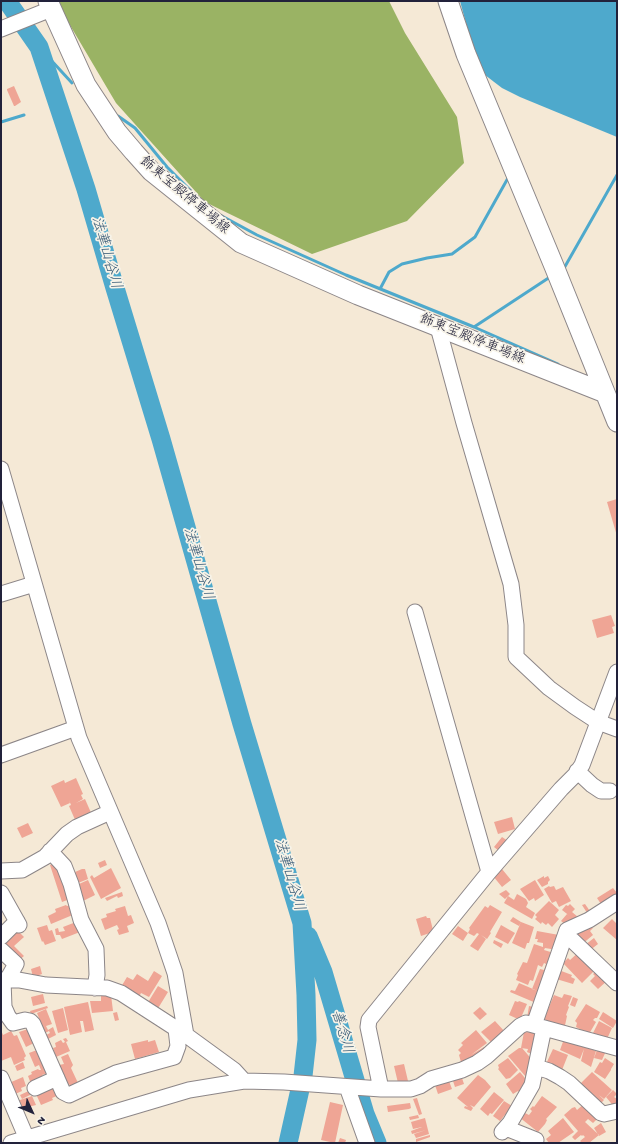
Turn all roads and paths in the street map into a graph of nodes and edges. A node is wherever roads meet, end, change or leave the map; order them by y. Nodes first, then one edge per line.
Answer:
1 (448, 1) edge
2 (49, 5) edge
3 (1, 29) edge
4 (438, 327) junction
5 (606, 388) edge
6 (617, 422) edge
7 (1, 469) edge
8 (34, 584) junction
9 (1, 594) edge
10 (415, 612) dead end
11 (617, 672) edge
12 (598, 722) junction
13 (76, 728) junction
14 (617, 729) edge
15 (1, 755) edge
16 (578, 771) junction
17 (610, 791) dead end
18 (110, 812) junction
19 (50, 851) junction
20 (1, 870) edge
21 (489, 872) junction
22 (1, 893) edge
23 (617, 902) edge
24 (566, 936) junction
25 (1, 937) edge
26 (1, 950) edge
27 (4, 980) edge
28 (617, 983) edge
29 (95, 988) junction
30 (6, 1022) edge
31 (539, 1027) junction
32 (181, 1032) junction
33 (617, 1048) edge
34 (536, 1067) junction
35 (1, 1078) edge
36 (57, 1078) junction
37 (244, 1081) junction
38 (349, 1087) junction
39 (35, 1088) dead end
40 (376, 1089) junction
41 (617, 1111) edge
42 (27, 1139) junction
43 (536, 1140) dead end
44 (12, 1143) edge
45 (367, 1143) edge

1 - 5 main road
2 - 3 street
2 - 4 main road, 飾東宝殿停車場線
4 - 5 main road, 飾東宝殿停車場線
4 - 12 street
5 - 6 main road
7 - 8 street
8 - 9 street
8 - 13 street
10 - 21 street
11 - 12 street
12 - 14 street
12 - 16 street
13 - 15 street
13 - 18 street
16 - 17 street
16 - 21 street
18 - 19 street
18 - 32 street
19 - 20 street
19 - 29 street
21 - 40 street
22 - 25 street
23 - 24 street
24 - 28 street
24 - 31 street
26 - 27 street
27 - 29 street
27 - 30 street
29 - 32 street
30 - 36 street
31 - 33 street
31 - 34 street
31 - 40 street
32 - 36 street
32 - 37 street
34 - 41 street
34 - 43 street
35 - 42 street
36 - 39 street
37 - 38 street
37 - 42 street
38 - 40 street
38 - 45 street
42 - 44 street

